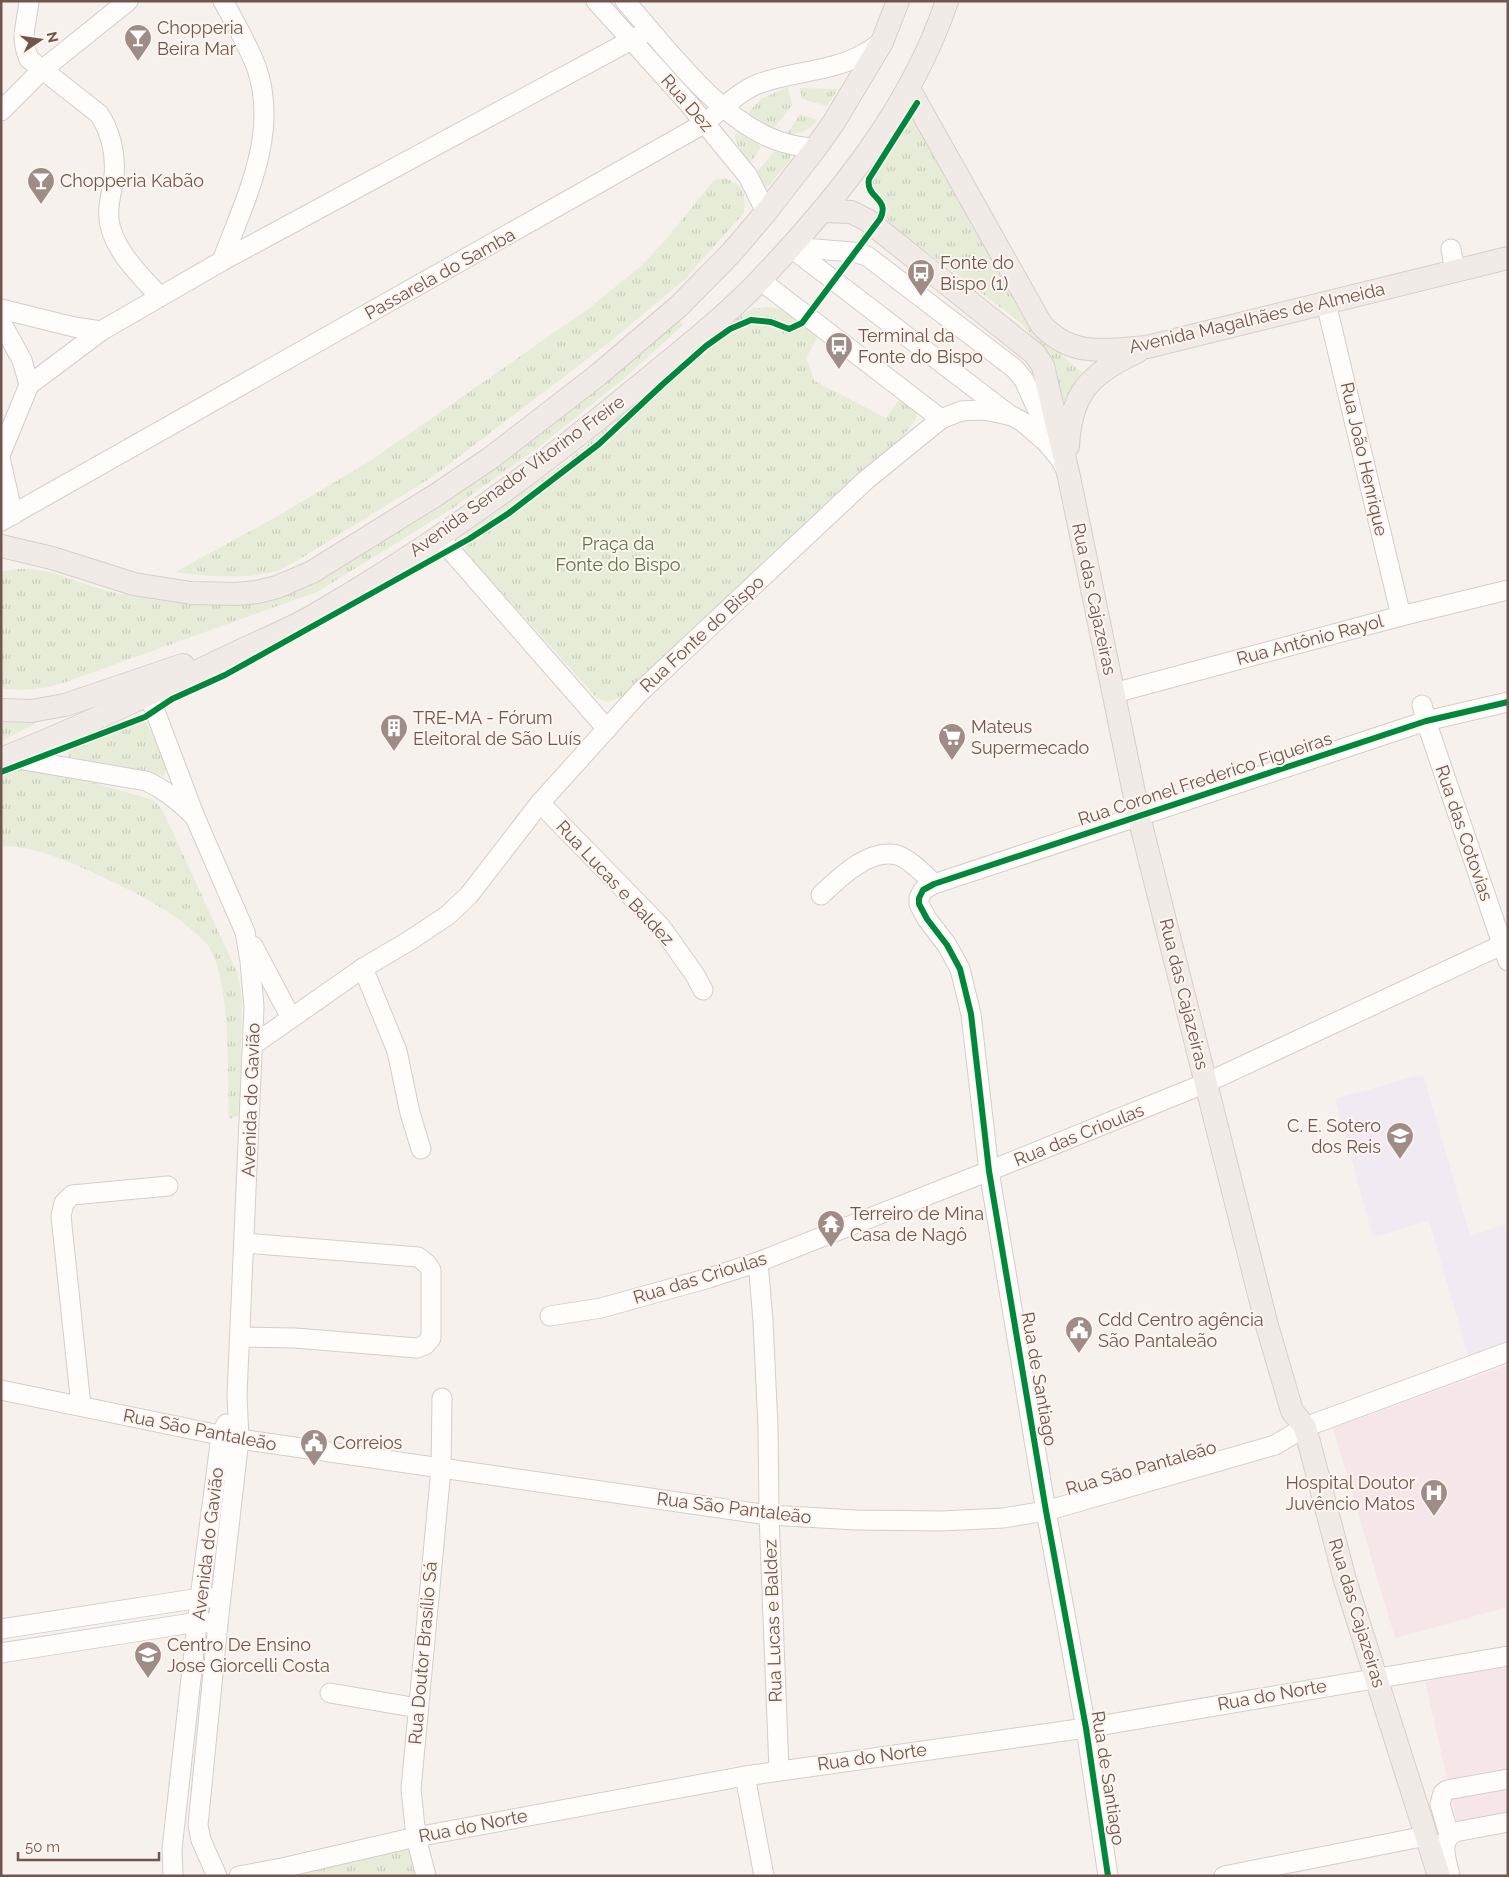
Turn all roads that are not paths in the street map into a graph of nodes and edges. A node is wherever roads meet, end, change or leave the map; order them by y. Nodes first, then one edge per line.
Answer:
1 (29, 1) edge
2 (128, 1) edge
3 (223, 1) edge
4 (596, 1) edge
5 (626, 1) edge
6 (898, 1) edge
7 (947, 1) edge
8 (650, 30) junction
9 (630, 41) junction
10 (882, 42) junction
11 (42, 70) junction
12 (909, 89) junction
13 (724, 108) junction
14 (1, 111) edge
15 (705, 123) junction
16 (815, 149) junction
17 (822, 211) junction
18 (766, 212) junction
19 (790, 246) junction
20 (1451, 249) dead end
21 (1508, 258) edge
22 (222, 261) junction
23 (1455, 271) junction
24 (760, 280) junction
25 (160, 297) junction
26 (1326, 303) junction
27 (1, 309) edge
28 (1, 322) edge
29 (101, 331) junction
30 (1146, 347) junction
31 (29, 385) junction
32 (1012, 416) junction
33 (941, 418) junction
34 (1, 453) edge
35 (1, 462) edge
36 (1067, 475) junction
37 (7, 518) edge
38 (440, 538) junction
39 (1, 546) edge
40 (1, 555) edge
41 (52, 558) junction
42 (1508, 590) edge
43 (1401, 616) junction
44 (275, 634) junction
45 (1114, 693) junction
46 (149, 695) junction
47 (1508, 702) edge
48 (1, 710) edge
49 (1424, 713) junction
50 (607, 729) junction
51 (4, 758) edge
52 (540, 803) junction
53 (195, 817) junction
54 (1139, 817) junction
55 (934, 884) junction
56 (821, 895) dead end
57 (919, 898) joint
58 (245, 932) junction
59 (1506, 949) edge
60 (363, 968) junction
61 (703, 990) dead end
62 (291, 1018) junction
63 (253, 1045) junction
64 (1206, 1083) junction
65 (421, 1149) dead end
66 (989, 1171) junction
67 (168, 1186) dead end
68 (245, 1243) junction
69 (758, 1262) junction
70 (550, 1316) dead end
71 (240, 1337) junction
72 (1508, 1352) edge
73 (1, 1390) edge
74 (442, 1398) dead end
75 (82, 1406) junction
76 (1305, 1427) junction
77 (230, 1437) junction
78 (441, 1469) junction
79 (1046, 1511) junction
80 (769, 1515) junction
81 (200, 1598) junction
82 (221, 1598) junction
83 (76, 1617) junction
84 (198, 1622) junction
85 (218, 1623) junction
86 (1, 1630) edge
87 (80, 1640) junction
88 (1, 1654) edge
89 (1508, 1656) edge
90 (1376, 1678) junction
91 (330, 1693) dead end
92 (418, 1708) junction
93 (1086, 1728) junction
94 (779, 1770) junction
95 (745, 1776) junction
96 (1508, 1780) edge
97 (178, 1792) junction
98 (201, 1794) junction
99 (1508, 1822) edge
100 (1449, 1835) junction
101 (1426, 1836) junction
102 (416, 1837) junction
103 (283, 1872) edge
104 (1254, 1873) edge
105 (173, 1876) edge
106 (217, 1876) edge
107 (239, 1876) edge
108 (426, 1876) edge
109 (764, 1876) edge
110 (1108, 1876) edge
111 (1224, 1876) edge
112 (1439, 1876) edge
113 (1450, 1876) edge

1 - 11 street
2 - 11 street
3 - 22 street
4 - 9 street, Rua Dez
5 - 8 street, Rua Dez
6 - 10 main road, Avenida Senador Vitorino Freire
7 - 12 main road, Avenida Senador Vitorino Freire
8 - 9 street
8 - 13 street, Rua Dez
9 - 15 street, Rua Dez
9 - 22 street
10 - 13 street, Passarela do Samba
10 - 16 main road, Avenida Senador Vitorino Freire
11 - 14 street
11 - 25 street
12 - 17 main road, Avenida Senador Vitorino Freire
12 - 30 main road, Avenida Magalhães de Almeida
13 - 15 street, Passarela do Samba
13 - 16 street, Rua Dez
15 - 18 street, Rua Dez
15 - 37 street, Passarela do Samba
16 - 18 main road, Avenida Senador Vitorino Freire
17 - 19 main road, Avenida Senador Vitorino Freire
17 - 36 main road, Rua das Cajazeiras
18 - 41 main road, Avenida Senador Vitorino Freire
19 - 24 main road, Avenida Senador Vitorino Freire
19 - 32 street
19 - 36 street
20 - 23 street
21 - 23 main road, Avenida Magalhães de Almeida
22 - 25 street
23 - 26 main road, Avenida Magalhães de Almeida
24 - 33 street
24 - 38 main road, Avenida Senador Vitorino Freire
25 - 29 street
26 - 30 main road, Avenida Magalhães de Almeida
26 - 43 street, Rua João Henrique
27 - 29 street
28 - 31 street
29 - 31 street
30 - 36 main road
31 - 34 street
32 - 33 street, Rua Fonte do Bispo
32 - 36 street, Rua Fonte do Bispo
33 - 50 street, Rua Fonte do Bispo
35 - 37 street
36 - 45 main road, Rua das Cajazeiras
38 - 44 main road, Avenida Senador Vitorino Freire
38 - 50 street
39 - 41 main road, Avenida Senador Vitorino Freire
40 - 41 main road
42 - 43 street, Rua Antônio Rayol
43 - 45 street, Rua Antônio Rayol
44 - 46 main road, Avenida Senador Vitorino Freire
44 - 48 main road
45 - 54 main road, Rua das Cajazeiras
46 - 51 main road, Avenida Senador Vitorino Freire
46 - 53 street, Avenida do Gavião
47 - 49 street, Rua Coronel Frederico Figueiras
49 - 54 street, Rua Coronel Frederico Figueiras
49 - 59 street, Rua das Cotovias
50 - 52 street, Rua Fonte do Bispo
51 - 53 street, Avenida do Gavião
52 - 60 street, Rua Fonte do Bispo
52 - 61 street, Rua Lucas e Baldez
53 - 58 street, Avenida do Gavião
54 - 55 street, Rua Coronel Frederico Figueiras
54 - 64 main road, Rua das Cajazeiras
55 - 56 street
55 - 57 street, Rua Coronel Frederico Figueiras
57 - 66 street, Rua de Santiago
58 - 62 street
58 - 63 street, Avenida do Gavião
59 - 64 street, Rua das Crioulas
60 - 62 street, Rua Fonte do Bispo
60 - 65 street
62 - 63 street, Rua Fonte do Bispo
63 - 68 street, Avenida do Gavião
64 - 66 street, Rua das Crioulas
64 - 76 main road, Rua das Cajazeiras
66 - 69 street, Rua das Crioulas
66 - 79 street, Rua de Santiago
67 - 75 street
68 - 71 street, Avenida do Gavião
68 - 71 street
69 - 70 street, Rua das Crioulas
69 - 80 street, Rua Lucas e Baldez
71 - 77 street, Avenida do Gavião
72 - 76 street, Rua São Pantaleão
73 - 75 street, Rua São Pantaleão
74 - 78 street
75 - 77 street, Rua São Pantaleão
76 - 79 street, Rua São Pantaleão
76 - 90 main road, Rua das Cajazeiras
77 - 78 street, Rua São Pantaleão
77 - 81 street, Avenida do Gavião
77 - 82 street, Avenida do Gavião
78 - 80 street, Rua São Pantaleão
78 - 92 street, Rua Doutor Brasílio Sá
79 - 80 street, Rua São Pantaleão
79 - 93 street, Rua de Santiago
80 - 94 street, Rua Lucas e Baldez
81 - 82 street
81 - 83 street
81 - 84 street, Avenida do Gavião
82 - 85 street, Avenida do Gavião
83 - 86 street
83 - 87 street
84 - 85 street
84 - 87 street
84 - 97 street, Avenida do Gavião
85 - 98 street, Avenida do Gavião
87 - 88 street
89 - 90 street, Rua do Norte
90 - 93 street, Rua do Norte
90 - 101 main road, Rua das Cajazeiras
91 - 92 street
92 - 102 street, Rua Doutor Brasílio Sá
93 - 94 street, Rua do Norte
93 - 110 street, Rua de Santiago
94 - 95 street, Rua do Norte
95 - 102 street, Rua do Norte
95 - 109 street
96 - 100 street
97 - 98 street
97 - 105 street, Avenida do Gavião
98 - 106 street, Avenida do Gavião
99 - 100 street
100 - 113 street
101 - 104 street
101 - 112 main road, Rua das Cajazeiras
102 - 103 street, Rua do Norte
102 - 108 street, Rua Doutor Brasílio Sá
103 - 107 street, Rua do Norte
104 - 111 street

